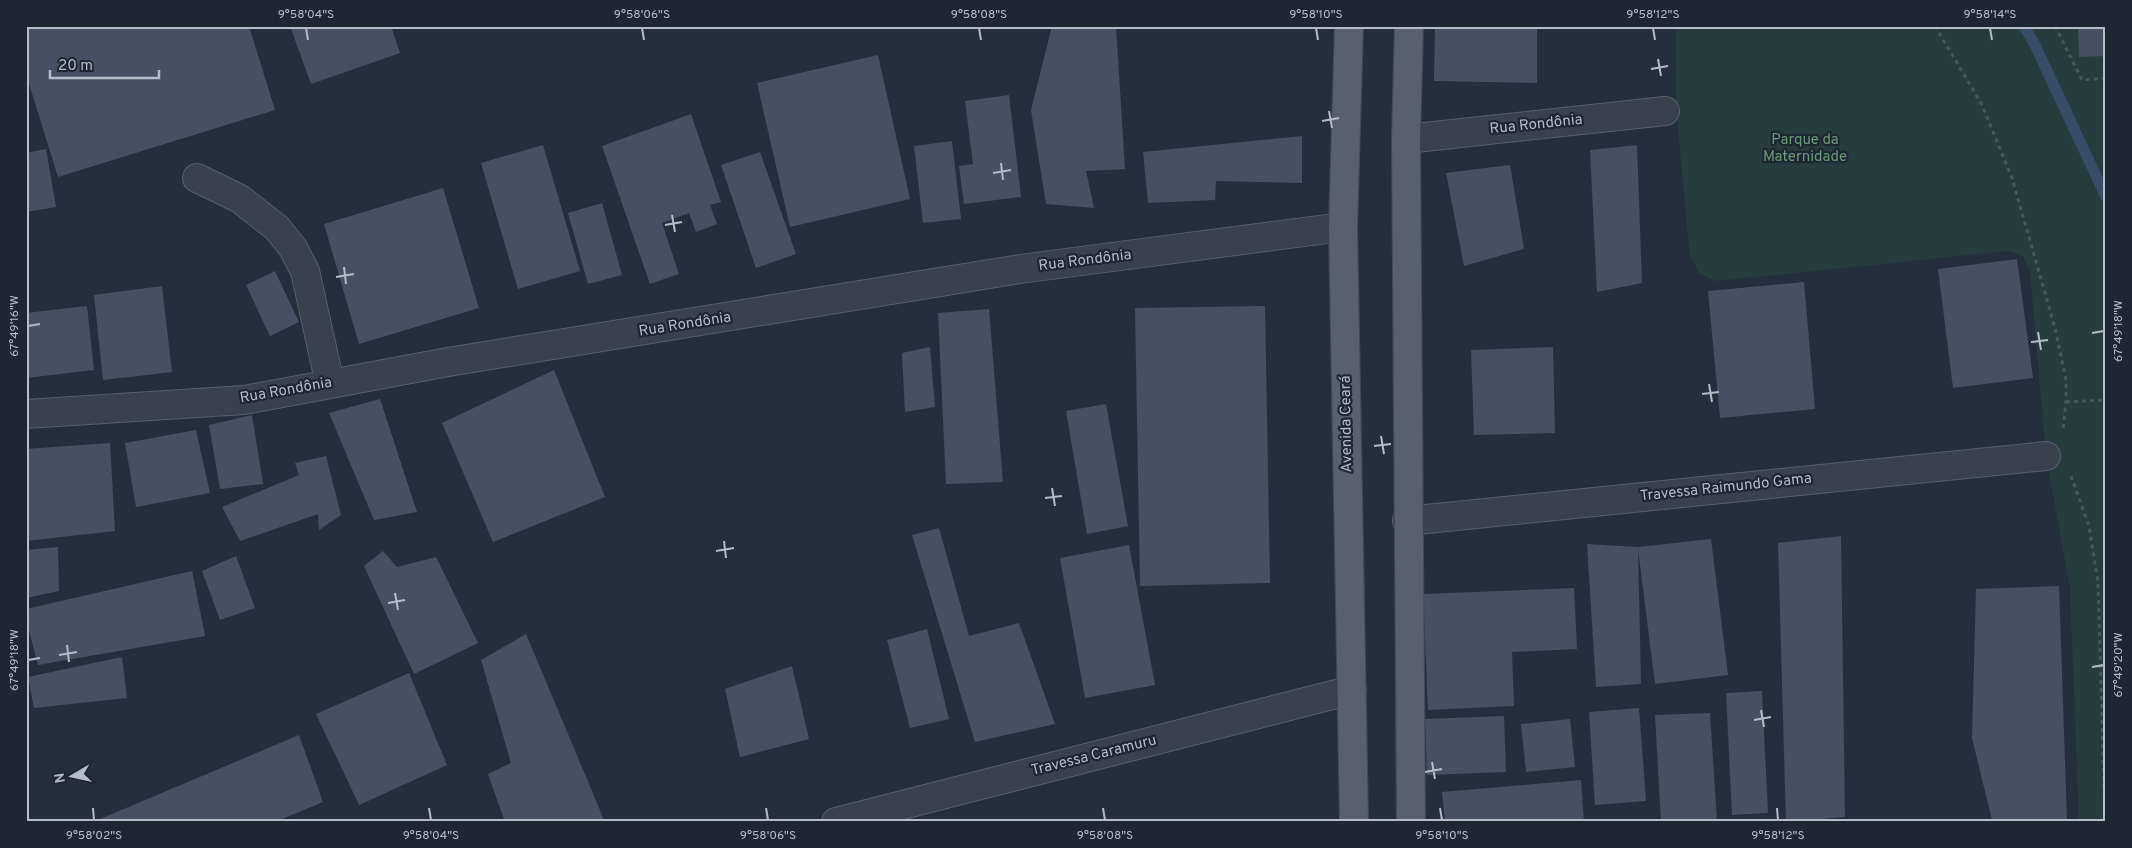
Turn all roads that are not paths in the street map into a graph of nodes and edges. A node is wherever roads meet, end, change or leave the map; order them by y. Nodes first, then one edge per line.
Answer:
1 (1349, 26) edge
2 (1409, 26) edge
3 (1666, 111) dead end
4 (1406, 139) junction
5 (198, 178) dead end
6 (1343, 227) junction
7 (330, 384) junction
8 (26, 414) edge
9 (2046, 456) dead end
10 (1407, 521) junction
11 (1352, 690) junction
12 (836, 822) edge
13 (1354, 822) edge
14 (1411, 822) edge

1 - 6 main road, Avenida Ceará
2 - 4 main road
3 - 4 street, Rua Rondônia
4 - 10 main road
5 - 7 street
6 - 7 street, Rua Rondônia
6 - 11 main road, Avenida Ceará
7 - 8 street, Rua Rondônia
9 - 10 street, Travessa Raimundo Gama
10 - 14 main road
11 - 12 street, Travessa Caramuru
11 - 13 main road, Avenida Ceará

